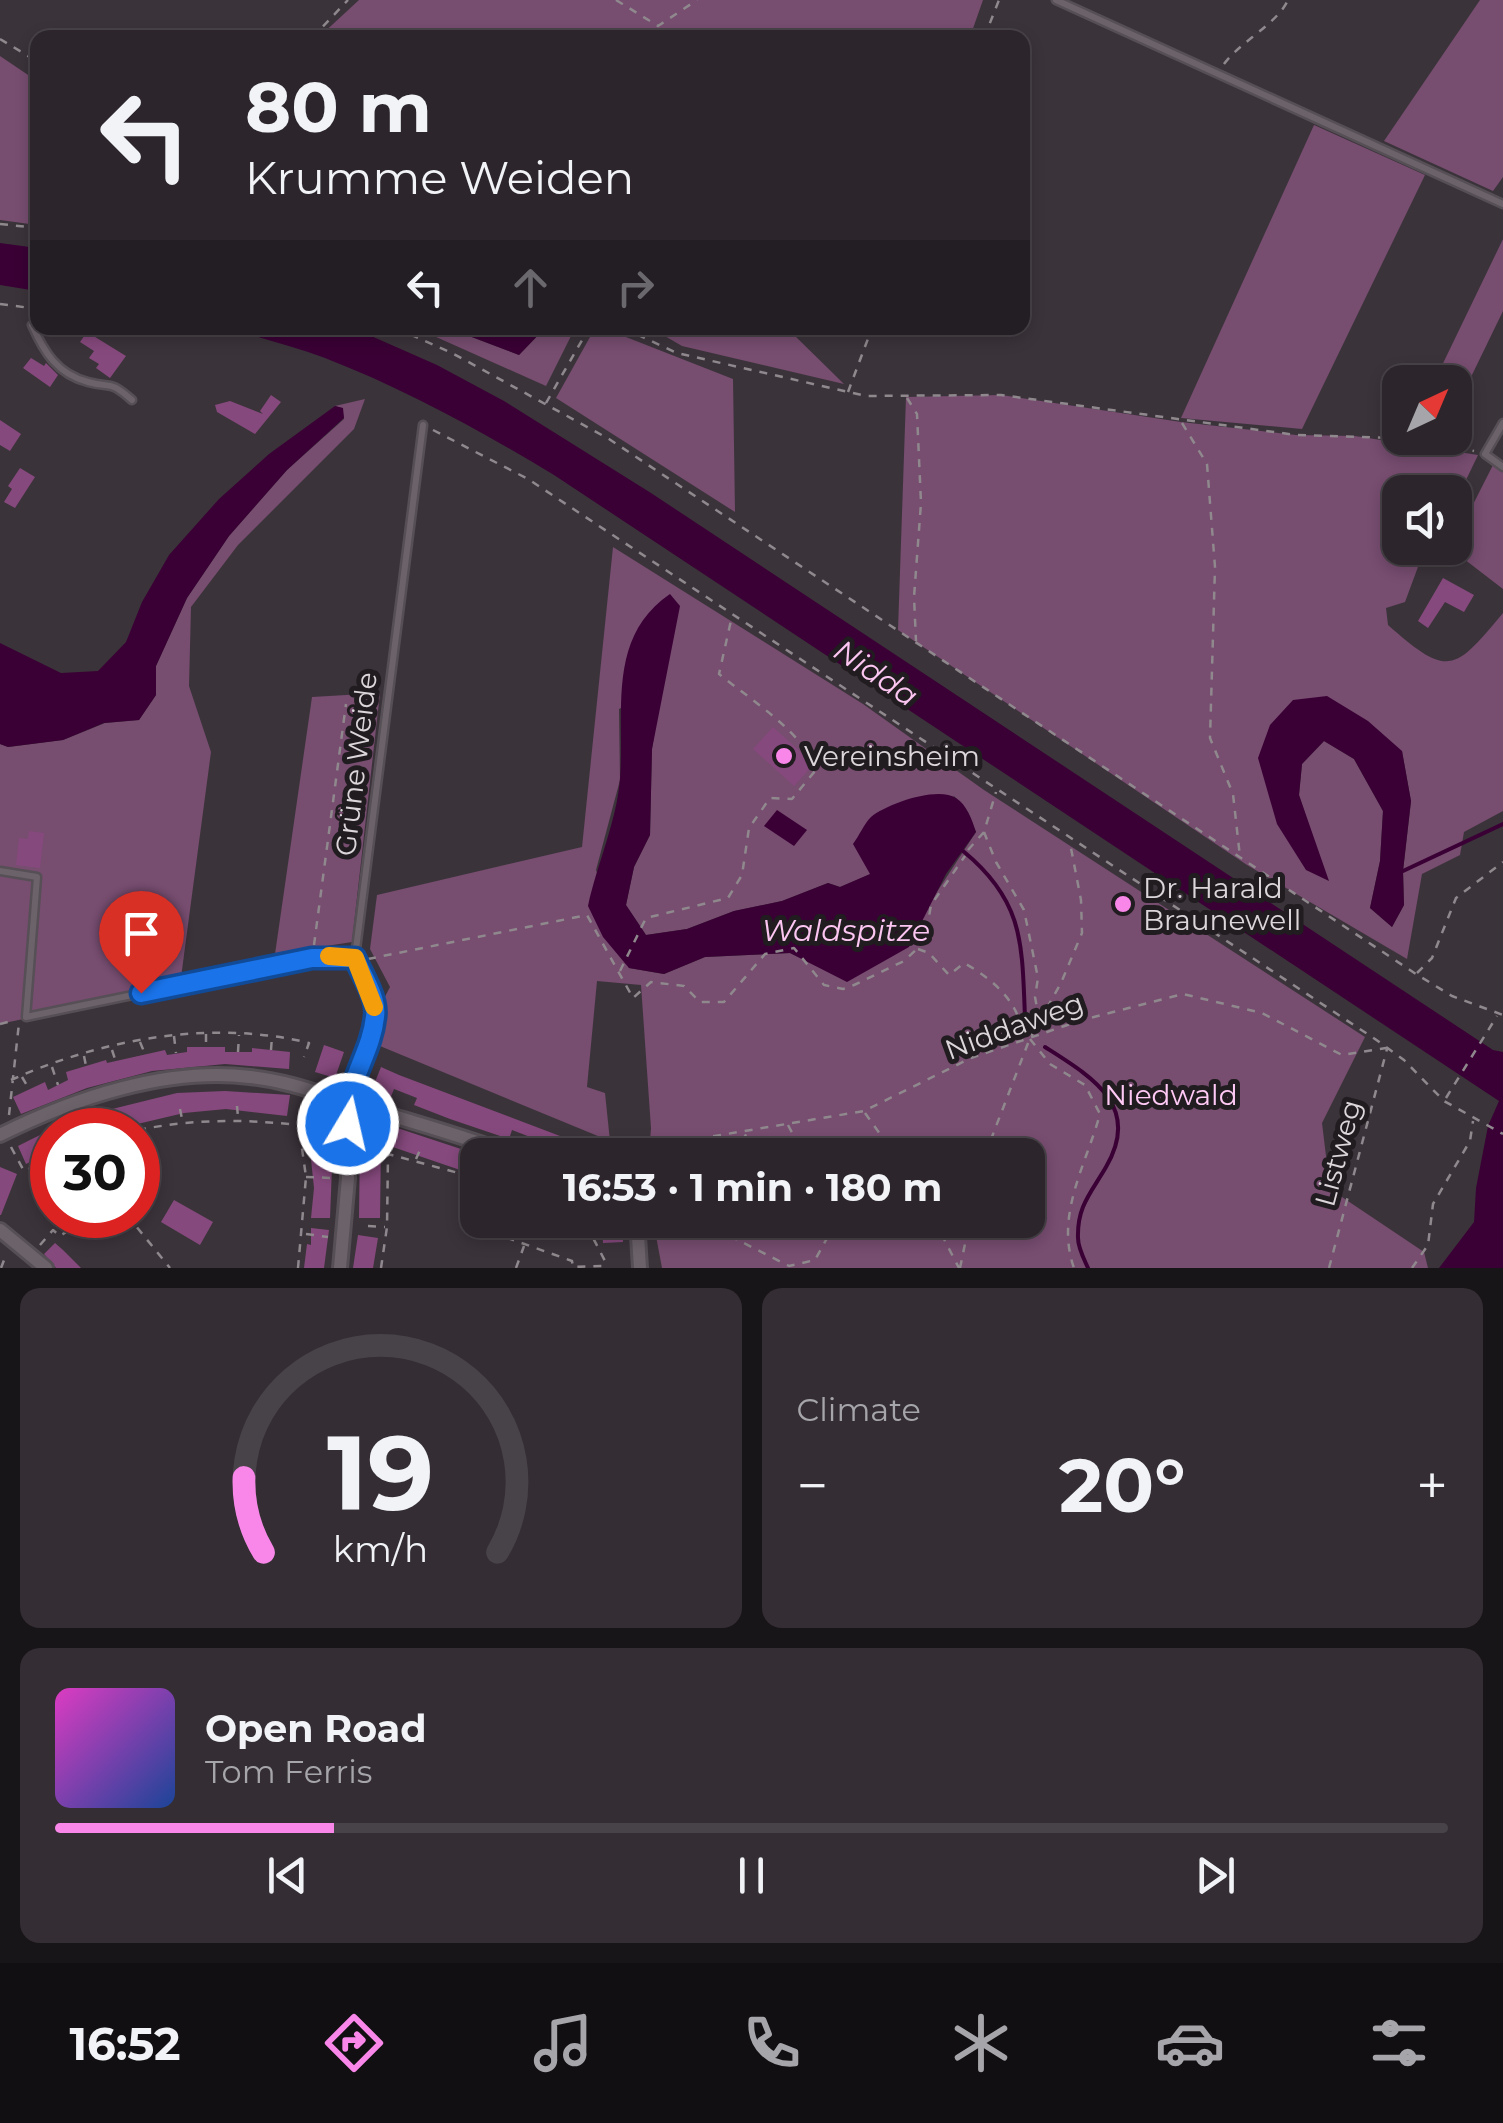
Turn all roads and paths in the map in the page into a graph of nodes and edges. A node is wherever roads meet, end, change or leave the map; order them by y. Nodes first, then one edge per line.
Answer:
1 (348, 0) edge
2 (616, 0) edge
3 (697, 0) edge
4 (999, 0) edge
5 (1056, 0) edge
6 (1288, 0) edge
7 (320, 30) edge
8 (987, 30) edge
9 (0, 39) edge
10 (30, 57) edge
11 (1217, 73) junction
12 (1503, 204) edge
13 (0, 224) edge
14 (30, 227) edge
15 (0, 304) edge
16 (30, 308) edge
17 (36, 335) edge
18 (412, 335) edge
19 (585, 335) edge
20 (638, 335) edge
21 (869, 335) edge
22 (848, 392) junction
23 (906, 397) junction
24 (132, 400) dead end
25 (545, 404) junction
26 (1181, 422) junction
27 (1503, 423) edge
28 (423, 425) joint
29 (1486, 454) junction
30 (1503, 467) edge
31 (732, 614) junction
32 (917, 642) junction
33 (346, 704) dead end
34 (996, 790) junction
35 (984, 832) junction
36 (1069, 840) junction
37 (968, 850) dead end
38 (965, 856) dead end
39 (1240, 860) junction
40 (1503, 862) edge
41 (0, 871) edge
42 (917, 948) junction
43 (312, 958) junction
44 (356, 960) junction
45 (620, 972) junction
46 (1416, 974) junction
47 (1500, 1015) edge
48 (23, 1018) junction
49 (1040, 1020) junction
50 (0, 1024) edge
51 (206, 1032) junction
52 (174, 1034) junction
53 (239, 1034) junction
54 (272, 1034) junction
55 (1030, 1038) junction
56 (140, 1041) junction
57 (1022, 1041) junction
58 (206, 1047) dead end
59 (112, 1048) junction
60 (1387, 1048) junction
61 (271, 1050) dead end
62 (238, 1052) dead end
63 (145, 1054) dead end
64 (176, 1054) dead end
65 (84, 1055) junction
66 (304, 1057) dead end
67 (52, 1066) junction
68 (86, 1066) dead end
69 (117, 1066) dead end
70 (22, 1075) junction
71 (11, 1080) junction
72 (58, 1085) dead end
73 (29, 1090) dead end
74 (313, 1090) junction
75 (1444, 1101) junction
76 (346, 1102) junction
77 (238, 1106) dead end
78 (180, 1109) dead end
79 (864, 1111) junction
80 (206, 1112) dead end
81 (268, 1114) dead end
82 (238, 1118) junction
83 (1474, 1119) junction
84 (208, 1120) junction
85 (183, 1121) junction
86 (268, 1122) junction
87 (160, 1123) edge
88 (787, 1123) junction
89 (298, 1126) junction
90 (748, 1129) junction
91 (5, 1133) edge
92 (1503, 1134) edge
93 (460, 1138) edge
94 (699, 1138) edge
95 (743, 1138) edge
96 (795, 1138) edge
97 (883, 1138) edge
98 (992, 1138) edge
99 (310, 1150) dead end
100 (420, 1150) dead end
101 (302, 1151) junction
102 (369, 1151) dead end
103 (388, 1154) junction
104 (416, 1160) junction
105 (30, 1167) edge
106 (460, 1173) edge
107 (306, 1177) junction
108 (380, 1177) dead end
109 (388, 1177) junction
110 (331, 1178) dead end
111 (380, 1204) dead end
112 (387, 1204) junction
113 (305, 1206) junction
114 (312, 1207) dead end
115 (368, 1226) dead end
116 (387, 1227) junction
117 (0, 1230) edge
118 (304, 1234) junction
119 (328, 1236) dead end
120 (46, 1238) edge
121 (146, 1238) edge
122 (508, 1238) edge
123 (593, 1238) edge
124 (638, 1238) edge
125 (734, 1238) edge
126 (827, 1238) edge
127 (944, 1238) edge
128 (966, 1238) edge
129 (524, 1244) junction
130 (376, 1252) dead end
131 (32, 1253) junction
132 (383, 1254) junction
133 (605, 1264) edge
134 (301, 1265) edge
135 (573, 1267) edge
136 (46, 1268) edge
137 (170, 1268) edge
138 (340, 1268) edge
139 (381, 1268) edge
140 (516, 1268) edge
141 (640, 1268) edge
142 (960, 1268) edge
143 (1074, 1268) edge
144 (1328, 1268) edge
145 (1412, 1268) edge

1 - 7 path
2 - 3 path
4 - 8 path
5 - 11 lane
6 - 11 path
9 - 10 path
11 - 12 lane
13 - 14 path
15 - 16 path
17 - 24 lane
18 - 25 path
19 - 25 path
20 - 22 path
21 - 22 path
22 - 23 path
23 - 26 path
23 - 32 path
25 - 32 path
26 - 29 path
26 - 39 path
27 - 29 lane
28 - 31 path
28 - 44 lane, Grüne Weide
29 - 30 lane
31 - 34 path
31 - 45 path
32 - 39 path
33 - 43 path
34 - 35 path
34 - 36 path
35 - 37 path
35 - 49 path
36 - 49 path
36 - 60 path
38 - 42 path
39 - 46 path
40 - 46 path
41 - 48 lane
42 - 45 path
42 - 57 path
43 - 44 lane
43 - 48 lane
44 - 45 path
44 - 76 lane, Grüne Weide
46 - 47 path
47 - 75 path
48 - 50 path
48 - 71 path
49 - 55 path
51 - 52 path
51 - 53 path
51 - 58 path
52 - 56 path
52 - 64 path
53 - 54 path
53 - 62 path
54 - 61 path
54 - 66 path
55 - 57 path, Niddaweg
55 - 60 path, Niddaweg
55 - 98 path
55 - 143 path
56 - 59 path
56 - 63 path
57 - 79 path, Niddaweg
59 - 65 path
59 - 69 path
60 - 75 path
60 - 144 path, Listweg
65 - 67 path
65 - 68 path
67 - 70 path
67 - 72 path
70 - 71 path
70 - 73 path
71 - 91 path
74 - 76 street
74 - 89 path
74 - 91 street
75 - 83 path
76 - 93 street
76 - 138 street
77 - 82 path
78 - 85 path
79 - 88 path, Niddaweg
79 - 97 path
80 - 84 path
81 - 86 path
82 - 84 path
82 - 86 path
83 - 92 path
83 - 145 path
84 - 85 path
85 - 87 path
86 - 89 path
88 - 90 path, Niddaweg
88 - 96 path
89 - 101 path
90 - 94 path, Niddaweg
90 - 95 path
91 - 105 path
99 - 101 path
100 - 104 path
101 - 107 path
102 - 103 path
103 - 104 path
103 - 109 path
104 - 106 path
107 - 110 path
107 - 113 path
108 - 109 path
109 - 112 path
111 - 112 path
112 - 116 path
113 - 114 path
113 - 118 path
115 - 116 path
116 - 132 path
117 - 131 street
118 - 119 path
118 - 134 path
120 - 131 path
121 - 137 path
122 - 129 path
123 - 133 path
124 - 141 street
125 - 126 path
127 - 142 path
128 - 142 path
129 - 135 path
129 - 140 path
130 - 132 path
131 - 136 street
132 - 139 path
133 - 135 path

